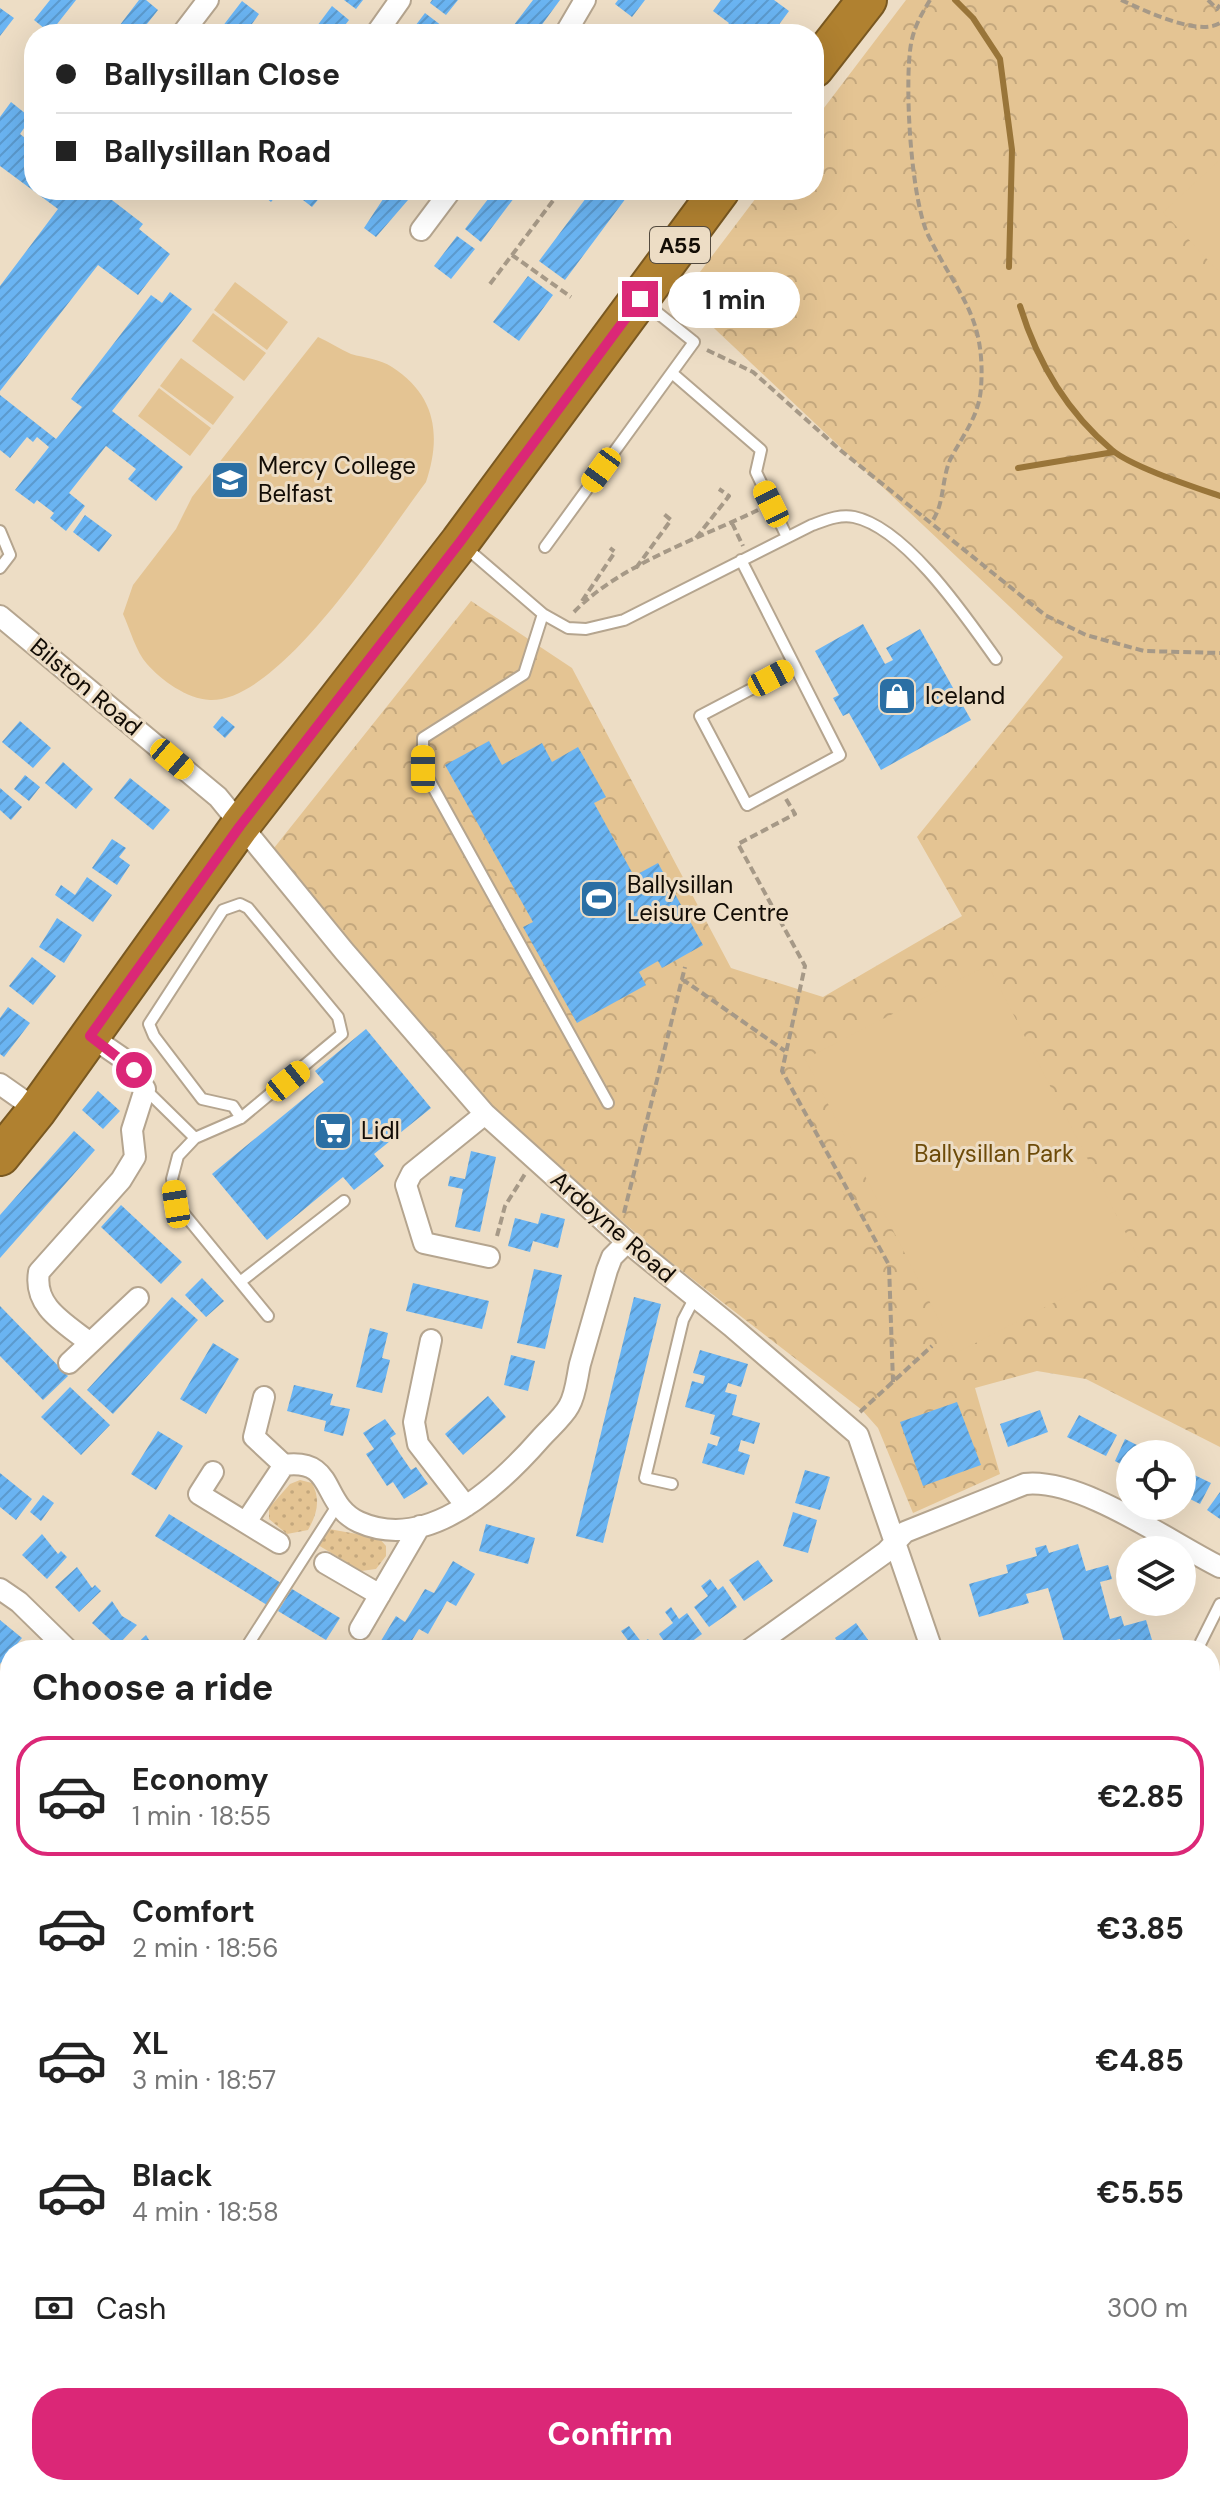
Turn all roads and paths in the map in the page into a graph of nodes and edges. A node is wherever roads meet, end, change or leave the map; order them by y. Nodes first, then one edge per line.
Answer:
1 (208, 0) edge
2 (400, 0) edge
3 (585, 0) edge
4 (930, 0) edge
5 (1121, 0) edge
6 (1208, 0) edge
7 (858, 3) edge
8 (1220, 5) edge
9 (1220, 23) edge
10 (190, 24) edge
11 (383, 24) edge
12 (571, 24) edge
13 (824, 53) edge
14 (444, 200) edge
15 (553, 200) edge
16 (713, 200) edge
17 (421, 230) dead end
18 (512, 255) junction
19 (490, 284) dead end
20 (571, 297) dead end
21 (640, 299) junction
22 (694, 342) junction
23 (672, 373) junction
24 (719, 489) dead end
25 (771, 504) junction
26 (664, 514) dead end
27 (732, 523) junction
28 (931, 523) junction
29 (0, 531) edge
30 (787, 537) junction
31 (460, 542) junction
32 (693, 542) junction
33 (545, 547) dead end
34 (610, 548) dead end
35 (745, 558) junction
36 (0, 568) edge
37 (635, 569) junction
38 (574, 613) junction
39 (543, 614) junction
40 (0, 616) edge
41 (564, 626) junction
42 (1220, 653) edge
43 (996, 659) dead end
44 (795, 666) junction
45 (780, 787) junction
46 (240, 826) junction
47 (685, 967) dead end
48 (682, 979) junction
49 (90, 1036) junction
50 (785, 1051) junction
51 (0, 1084) edge
52 (145, 1089) junction
53 (608, 1103) dead end
54 (37, 1110) junction
55 (485, 1114) junction
56 (241, 1118) junction
57 (195, 1138) junction
58 (0, 1156) edge
59 (537, 1161) junction
60 (344, 1201) dead end
61 (497, 1236) dead end
62 (622, 1238) junction
63 (489, 1257) dead end
64 (240, 1282) junction
65 (695, 1297) junction
66 (138, 1298) dead end
67 (268, 1316) dead end
68 (431, 1340) dead end
69 (90, 1343) junction
70 (932, 1346) dead end
71 (69, 1363) dead end
72 (893, 1382) junction
73 (264, 1397) dead end
74 (846, 1425) junction
75 (284, 1465) junction
76 (213, 1472) dead end
77 (672, 1484) dead end
78 (337, 1506) junction
79 (466, 1506) junction
80 (246, 1522) junction
81 (420, 1526) junction
82 (896, 1541) junction
83 (279, 1543) dead end
84 (325, 1563) dead end
85 (1220, 1567) edge
86 (0, 1589) edge
87 (380, 1595) junction
88 (1220, 1604) edge
89 (360, 1629) dead end
90 (58, 1640) edge
91 (251, 1640) edge
92 (762, 1640) edge
93 (929, 1640) edge
94 (1202, 1640) edge

1 - 10 street
2 - 11 street
3 - 12 street
4 - 28 path
5 - 9 path
6 - 8 path
7 - 13 highway
14 - 17 street
15 - 18 path
16 - 21 highway, A55
18 - 19 path
18 - 20 path
21 - 22 lane
21 - 31 highway, A55
22 - 23 lane
22 - 28 path
23 - 25 lane
23 - 33 lane
24 - 32 path
25 - 27 path
25 - 30 lane
26 - 37 path
27 - 32 path
27 - 35 path
28 - 42 path
29 - 36 lane
30 - 35 lane
30 - 43 lane
31 - 39 lane
31 - 46 highway, A55
32 - 37 path
34 - 38 path
35 - 41 lane
35 - 44 lane
37 - 38 path
38 - 41 path
39 - 41 lane
39 - 53 lane
40 - 46 street, Bilston Road
44 - 45 lane
44 - 45 lane
45 - 50 path
46 - 49 highway, A55
46 - 55 street, Ardoyne Road
47 - 48 path
48 - 50 path
48 - 62 path
49 - 52 street
49 - 54 highway, A55
50 - 72 path
51 - 54 street
52 - 57 lane
52 - 69 street
54 - 58 highway, A55
55 - 59 street, Ardoyne Road
55 - 63 street
56 - 56 lane
56 - 57 lane
57 - 64 lane
59 - 61 path
59 - 62 street, Ardoyne Road
60 - 64 lane
62 - 65 street, Ardoyne Road
62 - 79 street
64 - 67 lane
65 - 74 street, Ardoyne Road
65 - 77 lane
66 - 69 street
68 - 79 street
69 - 71 street
70 - 72 path
72 - 74 path
73 - 75 street
74 - 82 street, Ardoyne Road
75 - 78 street
75 - 80 street
76 - 80 street
78 - 81 street
78 - 91 lane
79 - 81 street
80 - 83 street
81 - 87 street
82 - 85 street
82 - 92 street
82 - 93 street, Ardoyne Road
84 - 87 street
86 - 90 street
87 - 89 street
88 - 94 lane

